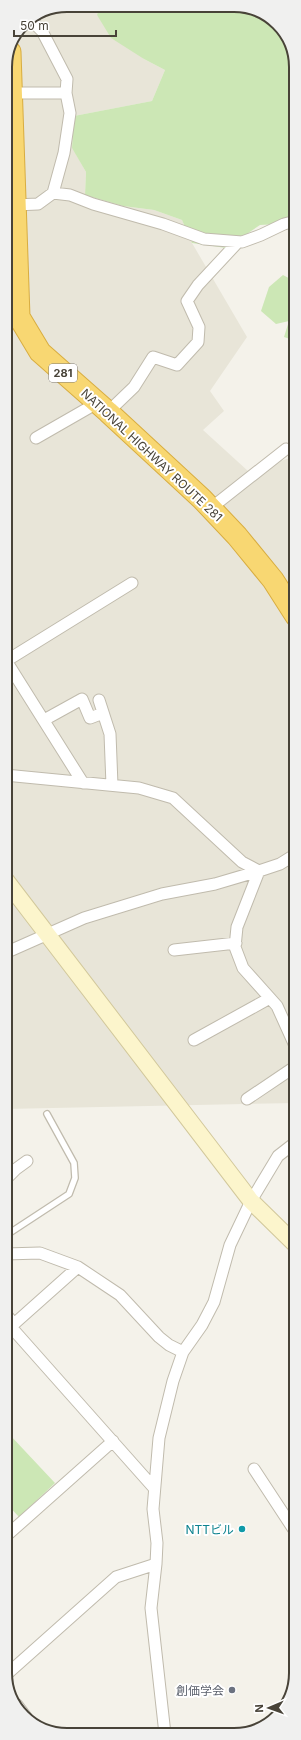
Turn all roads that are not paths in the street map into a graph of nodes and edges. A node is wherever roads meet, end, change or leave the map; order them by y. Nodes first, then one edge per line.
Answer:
1 (34, 23) edge
2 (12, 93) edge
3 (66, 93) junction
4 (12, 136) edge
5 (53, 193) junction
6 (15, 205) junction
7 (289, 223) edge
8 (238, 242) junction
9 (12, 321) edge
10 (102, 407) junction
11 (36, 438) dead end
12 (286, 449) dead end
13 (211, 508) junction
14 (132, 583) dead end
15 (289, 606) edge
16 (12, 656) edge
17 (12, 669) edge
18 (99, 700) dead end
19 (103, 713) junction
20 (44, 720) junction
21 (12, 776) edge
22 (83, 783) junction
23 (112, 785) junction
24 (289, 858) edge
25 (259, 871) junction
26 (12, 888) edge
27 (48, 935) junction
28 (236, 943) junction
29 (12, 950) edge
30 (174, 950) dead end
31 (270, 998) junction
32 (289, 1033) edge
33 (194, 1040) dead end
34 (289, 1071) edge
35 (247, 1099) dead end
36 (47, 1114) dead end
37 (289, 1147) edge
38 (27, 1161) dead end
39 (12, 1173) edge
40 (251, 1201) junction
41 (12, 1231) edge
42 (289, 1238) edge
43 (12, 1254) edge
44 (78, 1267) junction
45 (12, 1326) edge
46 (12, 1330) edge
47 (183, 1352) junction
48 (113, 1442) junction
49 (254, 1469) dead end
50 (154, 1488) junction
51 (289, 1522) edge
52 (12, 1532) edge
53 (156, 1564) junction
54 (12, 1670) edge
55 (164, 1728) edge

1 - 3 street
2 - 3 street
3 - 5 street
4 - 6 highway, NATIONAL HIGHWAY ROUTE 281 / 281
5 - 6 street
5 - 8 street
6 - 9 highway, NATIONAL HIGHWAY ROUTE 281 / 281
7 - 8 street
8 - 10 street
9 - 10 highway, NATIONAL HIGHWAY ROUTE 281 / 281
10 - 11 street
10 - 13 highway, NATIONAL HIGHWAY ROUTE 281 / 281
12 - 13 street
13 - 15 highway, NATIONAL HIGHWAY ROUTE 281 / 281
14 - 16 street
17 - 20 street
18 - 19 street
19 - 20 street
19 - 23 street
20 - 22 street
21 - 22 street
22 - 23 street
23 - 25 street
24 - 25 street
25 - 27 street
25 - 28 street
26 - 27 street
27 - 29 street
27 - 40 street
28 - 30 street
28 - 31 street
31 - 32 street
31 - 33 street
34 - 35 street
36 - 41 lane
37 - 40 street
38 - 39 street
40 - 42 street
40 - 47 street
43 - 44 street
44 - 45 street
44 - 47 street
46 - 48 street
47 - 50 street
48 - 50 street
48 - 52 street
49 - 51 street
50 - 53 street
53 - 54 street
53 - 55 street

